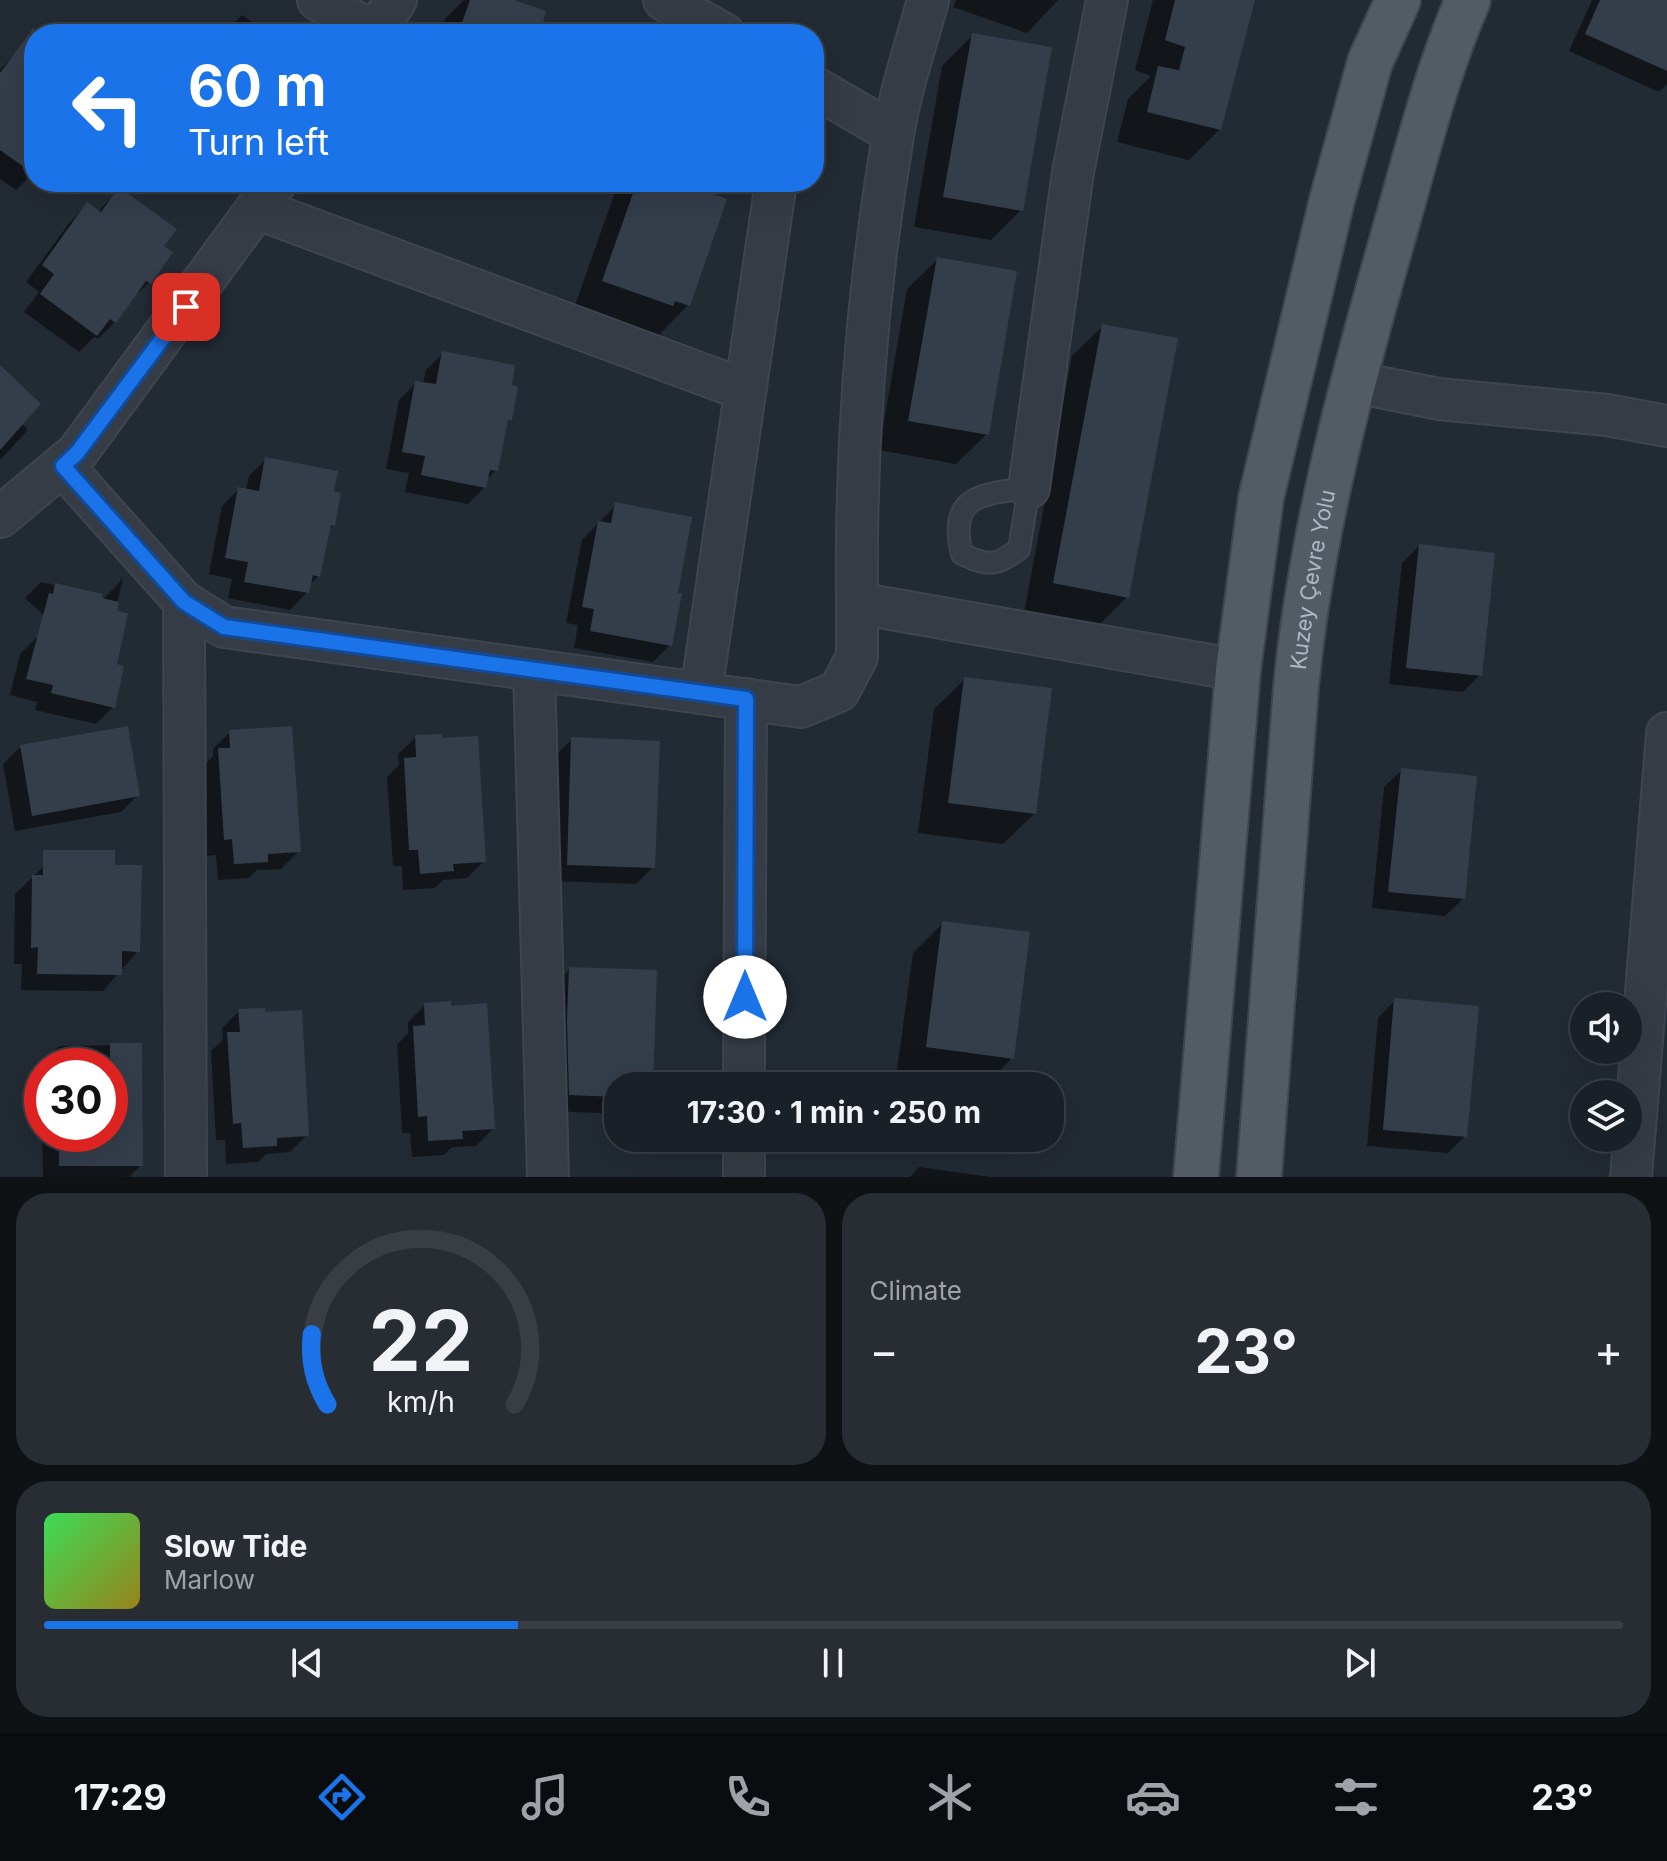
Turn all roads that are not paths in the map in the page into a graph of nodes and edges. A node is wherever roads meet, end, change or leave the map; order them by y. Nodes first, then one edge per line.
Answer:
1 (318, 0) edge
2 (664, 0) edge
3 (928, 0) edge
4 (1107, 0) edge
5 (1398, 0) edge
6 (1468, 0) edge
7 (717, 19) edge
8 (382, 22) edge
9 (824, 93) edge
10 (893, 133) junction
11 (775, 192) edge
12 (267, 196) edge
13 (1354, 382) junction
14 (745, 390) junction
15 (1667, 426) edge
16 (63, 466) junction
17 (1029, 488) dead end
18 (0, 517) edge
19 (184, 602) junction
20 (857, 603) junction
21 (534, 670) junction
22 (1238, 670) junction
23 (701, 693) junction
24 (746, 699) junction
25 (1667, 733) edge
26 (744, 1072) edge
27 (744, 1152) edge
28 (186, 1177) edge
29 (548, 1177) edge
30 (744, 1177) edge
31 (1196, 1177) edge
32 (1259, 1177) edge
33 (1631, 1177) edge

1 - 8 street
2 - 7 street
3 - 10 street
4 - 17 street
5 - 22 main road
6 - 13 main road, Kuzey Çevre Yolu
9 - 10 street
10 - 20 street
11 - 14 street
12 - 14 street
12 - 16 street
13 - 15 street
13 - 32 main road, Kuzey Çevre Yolu
14 - 23 street
16 - 18 street
16 - 19 street
19 - 21 street
19 - 28 street
20 - 22 street
20 - 24 street
21 - 23 street
21 - 29 street
22 - 31 main road
23 - 24 street
24 - 26 street
25 - 33 street
27 - 30 street

